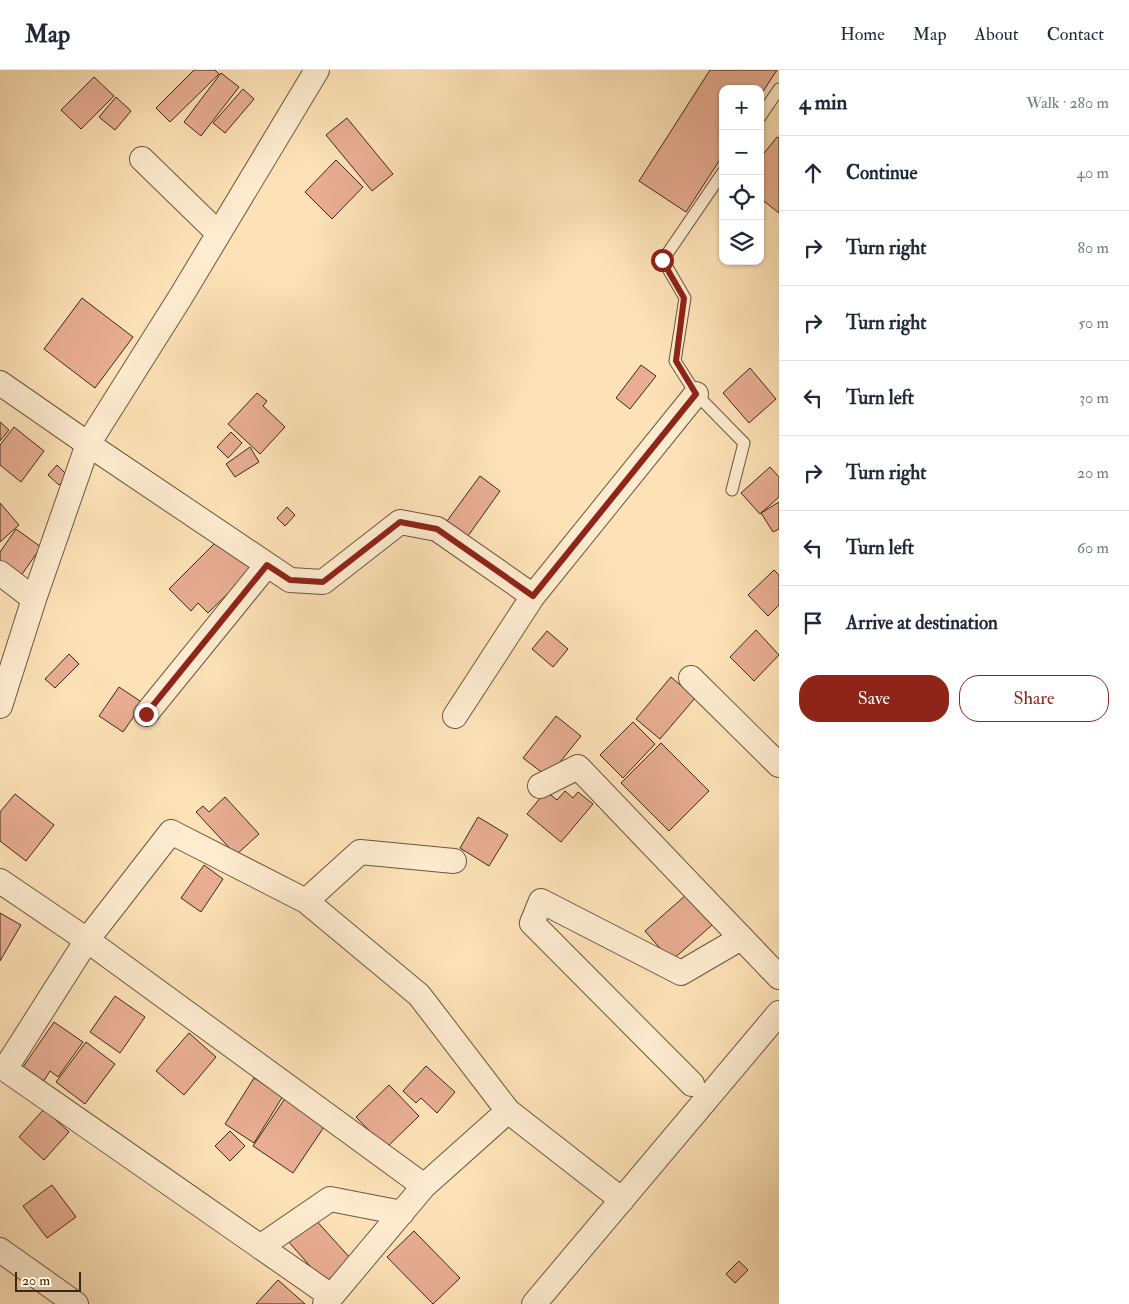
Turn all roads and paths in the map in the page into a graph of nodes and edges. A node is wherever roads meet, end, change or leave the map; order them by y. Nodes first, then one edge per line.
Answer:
1 (317, 70) edge
2 (779, 89) edge
3 (764, 111) edge
4 (142, 159) dead end
5 (721, 175) edge
6 (218, 233) junction
7 (0, 383) edge
8 (696, 394) junction
9 (88, 444) junction
10 (732, 490) dead end
11 (267, 565) junction
12 (0, 573) edge
13 (533, 596) junction
14 (34, 599) junction
15 (691, 678) dead end
16 (0, 706) edge
17 (146, 714) dead end
18 (455, 716) dead end
19 (779, 765) edge
20 (540, 786) dead end
21 (454, 861) dead end
22 (0, 881) edge
23 (306, 901) junction
24 (741, 938) junction
25 (87, 940) junction
26 (779, 978) edge
27 (779, 1012) edge
28 (6, 1081) edge
29 (692, 1084) dead end
30 (508, 1111) junction
31 (424, 1186) junction
32 (622, 1200) junction
33 (402, 1213) junction
34 (260, 1247) junction
35 (0, 1250) edge
36 (328, 1300) edge
37 (76, 1304) edge
38 (534, 1304) edge

1 - 6 street
2 - 3 lane
4 - 6 street
5 - 8 lane
6 - 9 street
7 - 9 street
8 - 10 lane
8 - 13 street
9 - 11 street
9 - 14 street
11 - 13 street
11 - 17 street
12 - 14 street
13 - 18 street
14 - 16 street
15 - 19 street
20 - 24 street
21 - 23 street
22 - 25 street
23 - 25 street
23 - 30 street
24 - 26 street
24 - 29 street
25 - 28 street
25 - 31 street
27 - 32 street
28 - 34 street
30 - 31 street
30 - 32 street
31 - 33 street
32 - 38 street
33 - 34 street
33 - 36 street
34 - 36 street
35 - 37 street

